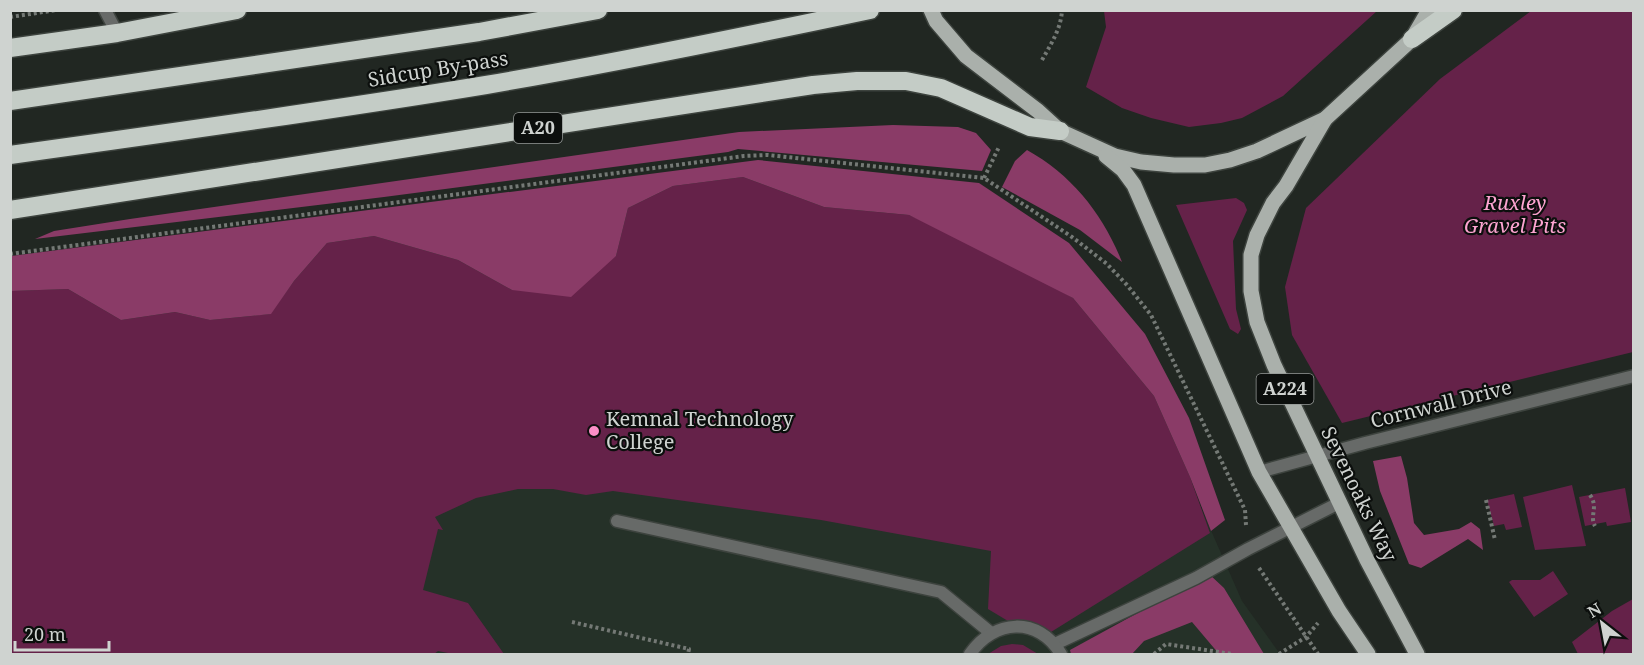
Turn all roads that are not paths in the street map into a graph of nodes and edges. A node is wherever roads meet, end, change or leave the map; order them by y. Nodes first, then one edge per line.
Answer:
1 (105, 10) edge
2 (237, 10) edge
3 (598, 10) edge
4 (870, 10) edge
5 (931, 10) edge
6 (1429, 10) edge
7 (1453, 10) edge
8 (117, 33) junction
9 (1412, 39) junction
10 (10, 48) edge
11 (10, 101) edge
12 (1325, 119) junction
13 (1060, 131) junction
14 (1086, 143) junction
15 (10, 155) edge
16 (10, 210) edge
17 (1634, 376) edge
18 (1318, 457) junction
19 (1259, 472) junction
20 (1339, 503) junction
21 (617, 521) dead end
22 (1291, 528) junction
23 (991, 633) junction
24 (1058, 649) edge
25 (970, 654) edge
26 (1368, 654) edge
27 (1417, 654) edge

1 - 8 street
2 - 8 highway
3 - 11 highway, Sidcup By-pass
4 - 15 highway, Sidcup By-pass
5 - 13 main road
6 - 9 main road
7 - 9 highway
8 - 10 highway
9 - 12 main road
12 - 14 main road
12 - 18 main road, Sevenoaks Way / A224
13 - 14 main road
13 - 16 highway, A20
14 - 19 main road, A224
17 - 18 street, Cornwall Drive
18 - 19 street, Cornwall Drive
18 - 20 main road, Sevenoaks Way / A224
19 - 22 main road, A224
20 - 22 street
20 - 27 main road, Sevenoaks Way / A224
21 - 23 street
22 - 24 street
22 - 26 main road, A224
23 - 24 street
23 - 25 street

